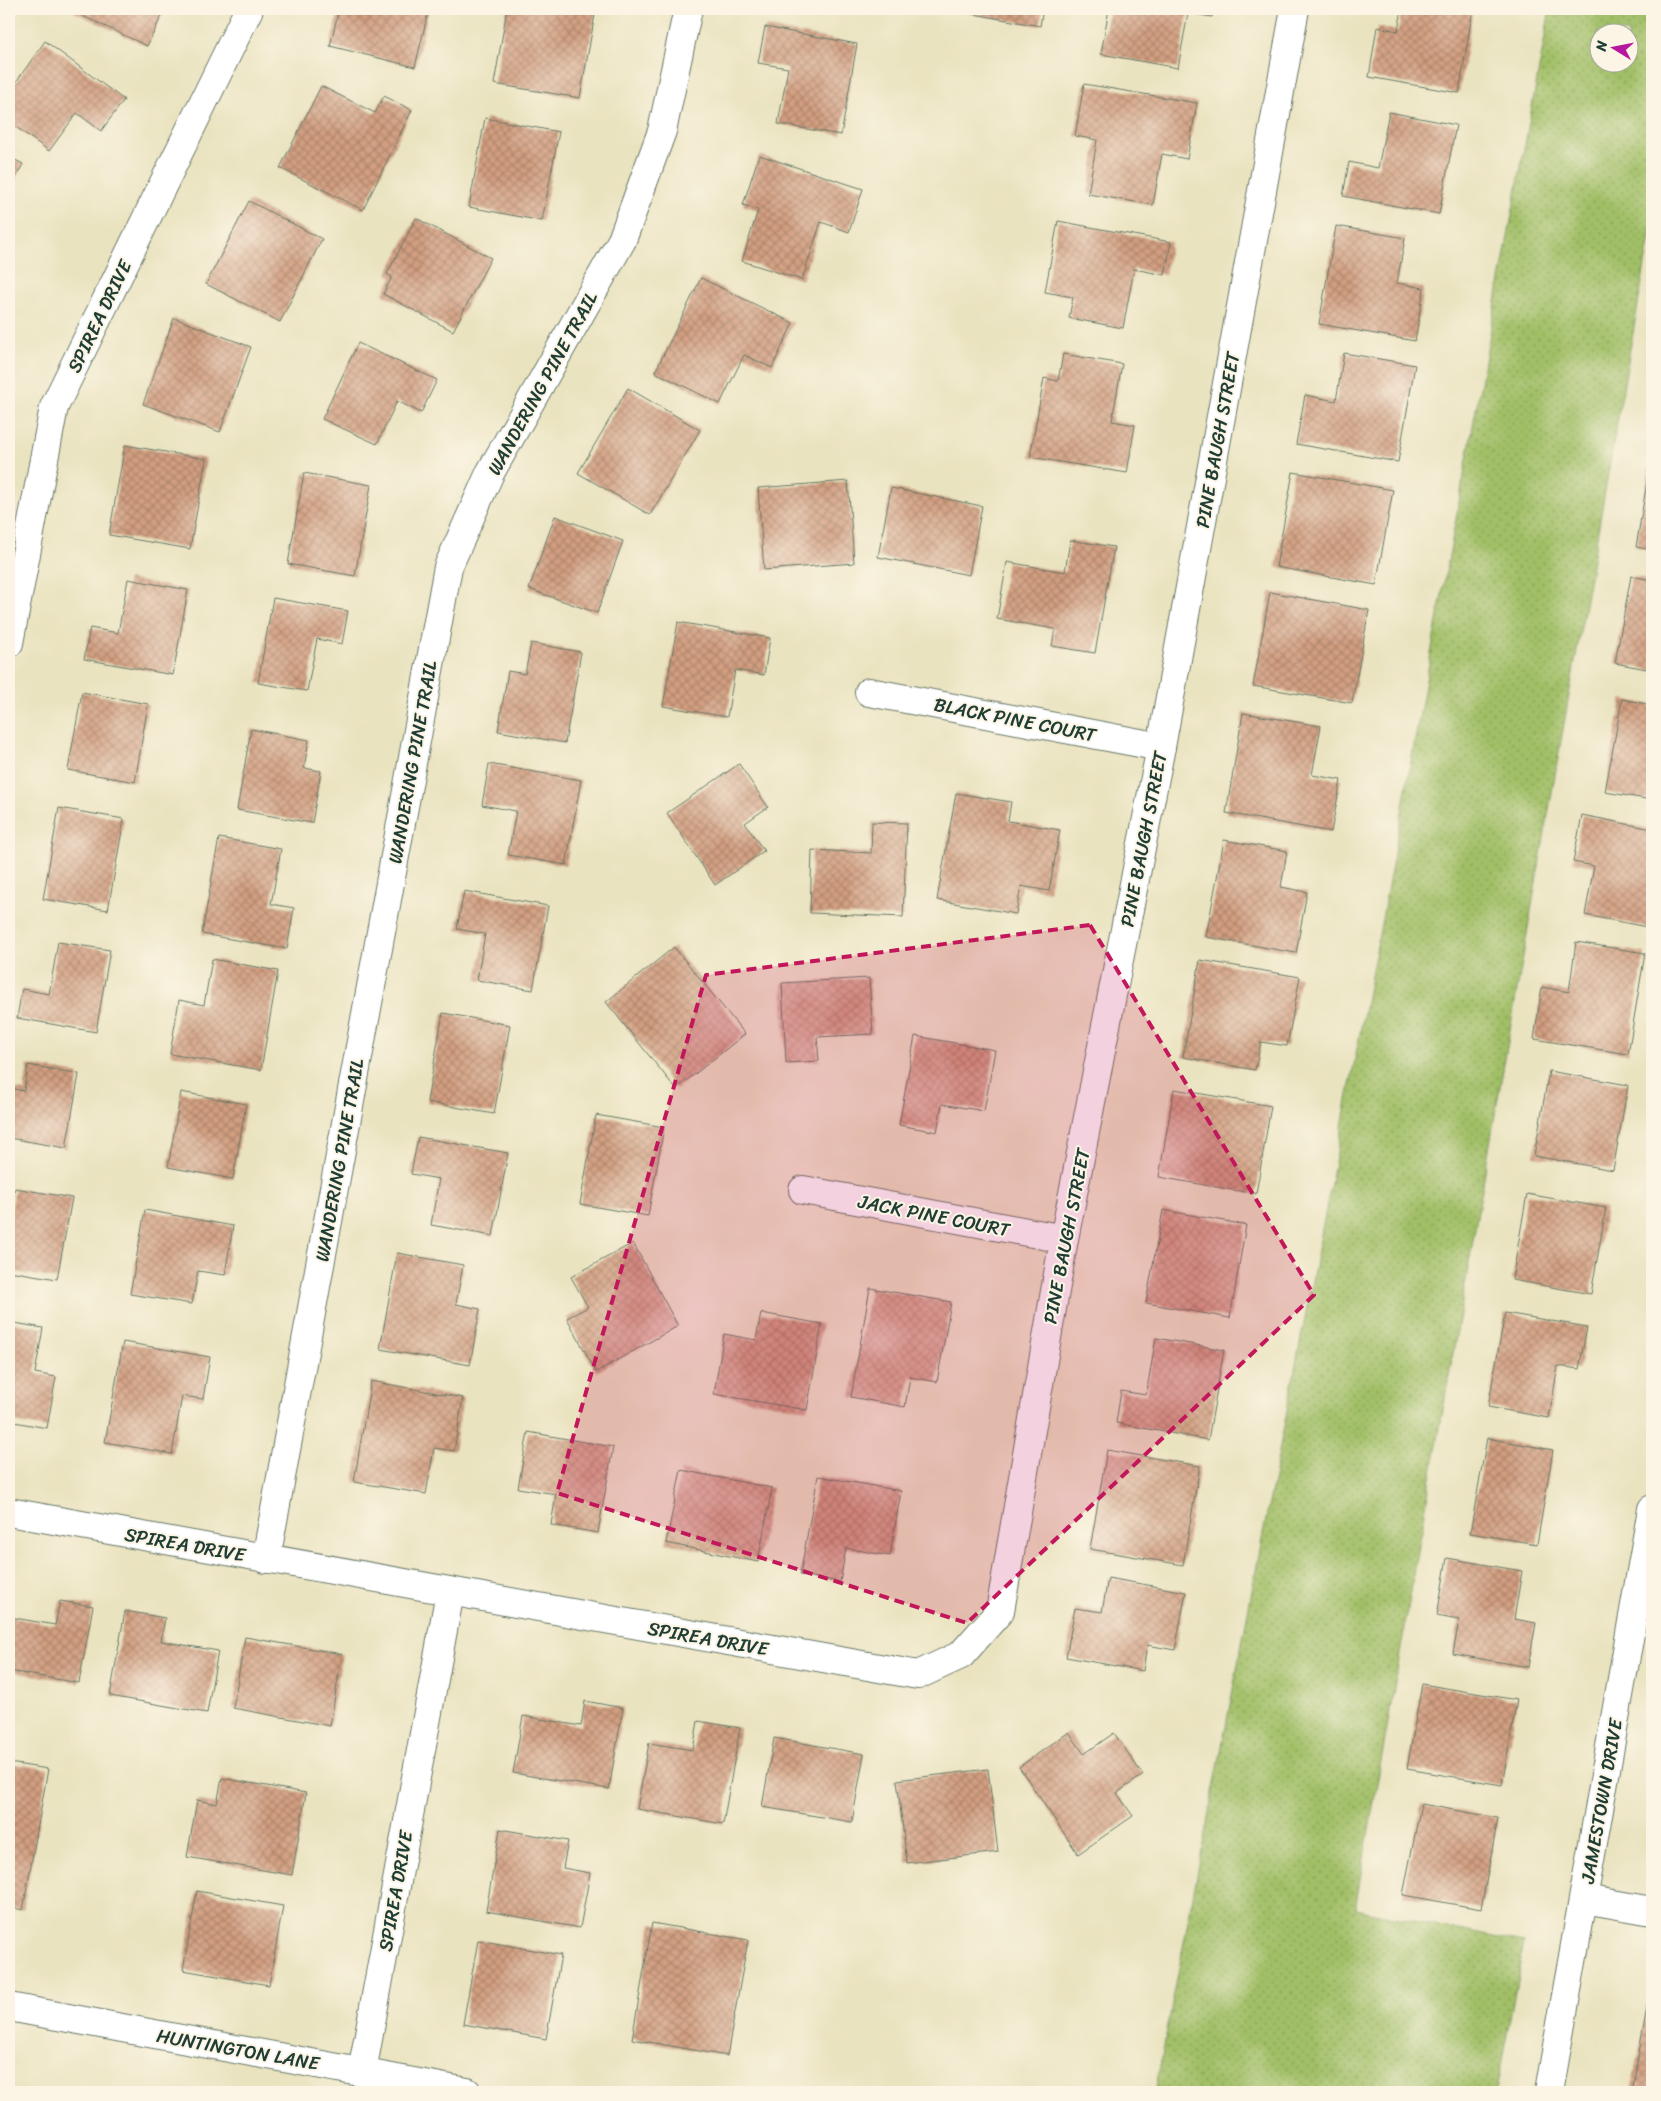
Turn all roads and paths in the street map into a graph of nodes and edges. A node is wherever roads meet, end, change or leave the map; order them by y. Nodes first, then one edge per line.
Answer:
1 (250, 9) edge
2 (688, 9) edge
3 (1295, 9) edge
4 (9, 643) edge
5 (869, 692) dead end
6 (1161, 747) junction
7 (803, 1190) dead end
8 (1064, 1239) junction
9 (1652, 1509) edge
10 (9, 1512) edge
11 (266, 1559) junction
12 (450, 1592) junction
13 (961, 1654) joint
14 (1584, 1899) junction
15 (1652, 1911) edge
16 (9, 2007) edge
17 (362, 2072) junction
18 (468, 2092) edge
19 (1549, 2092) edge

1 - 4 street, SPIREA DRIVE
2 - 11 street, WANDERING PINE TRAIL
3 - 6 street, PINE BAUGH STREET
5 - 6 street, BLACK PINE COURT
6 - 8 street, PINE BAUGH STREET
7 - 8 street, JACK PINE COURT
8 - 13 street, PINE BAUGH STREET
9 - 14 street, JAMESTOWN DRIVE
10 - 11 street, SPIREA DRIVE
11 - 12 street, SPIREA DRIVE
12 - 13 street, SPIREA DRIVE
12 - 17 street, SPIREA DRIVE
14 - 15 street
14 - 19 street, JAMESTOWN DRIVE
16 - 17 street, HUNTINGTON LANE
17 - 18 street, HUNTINGTON LANE

